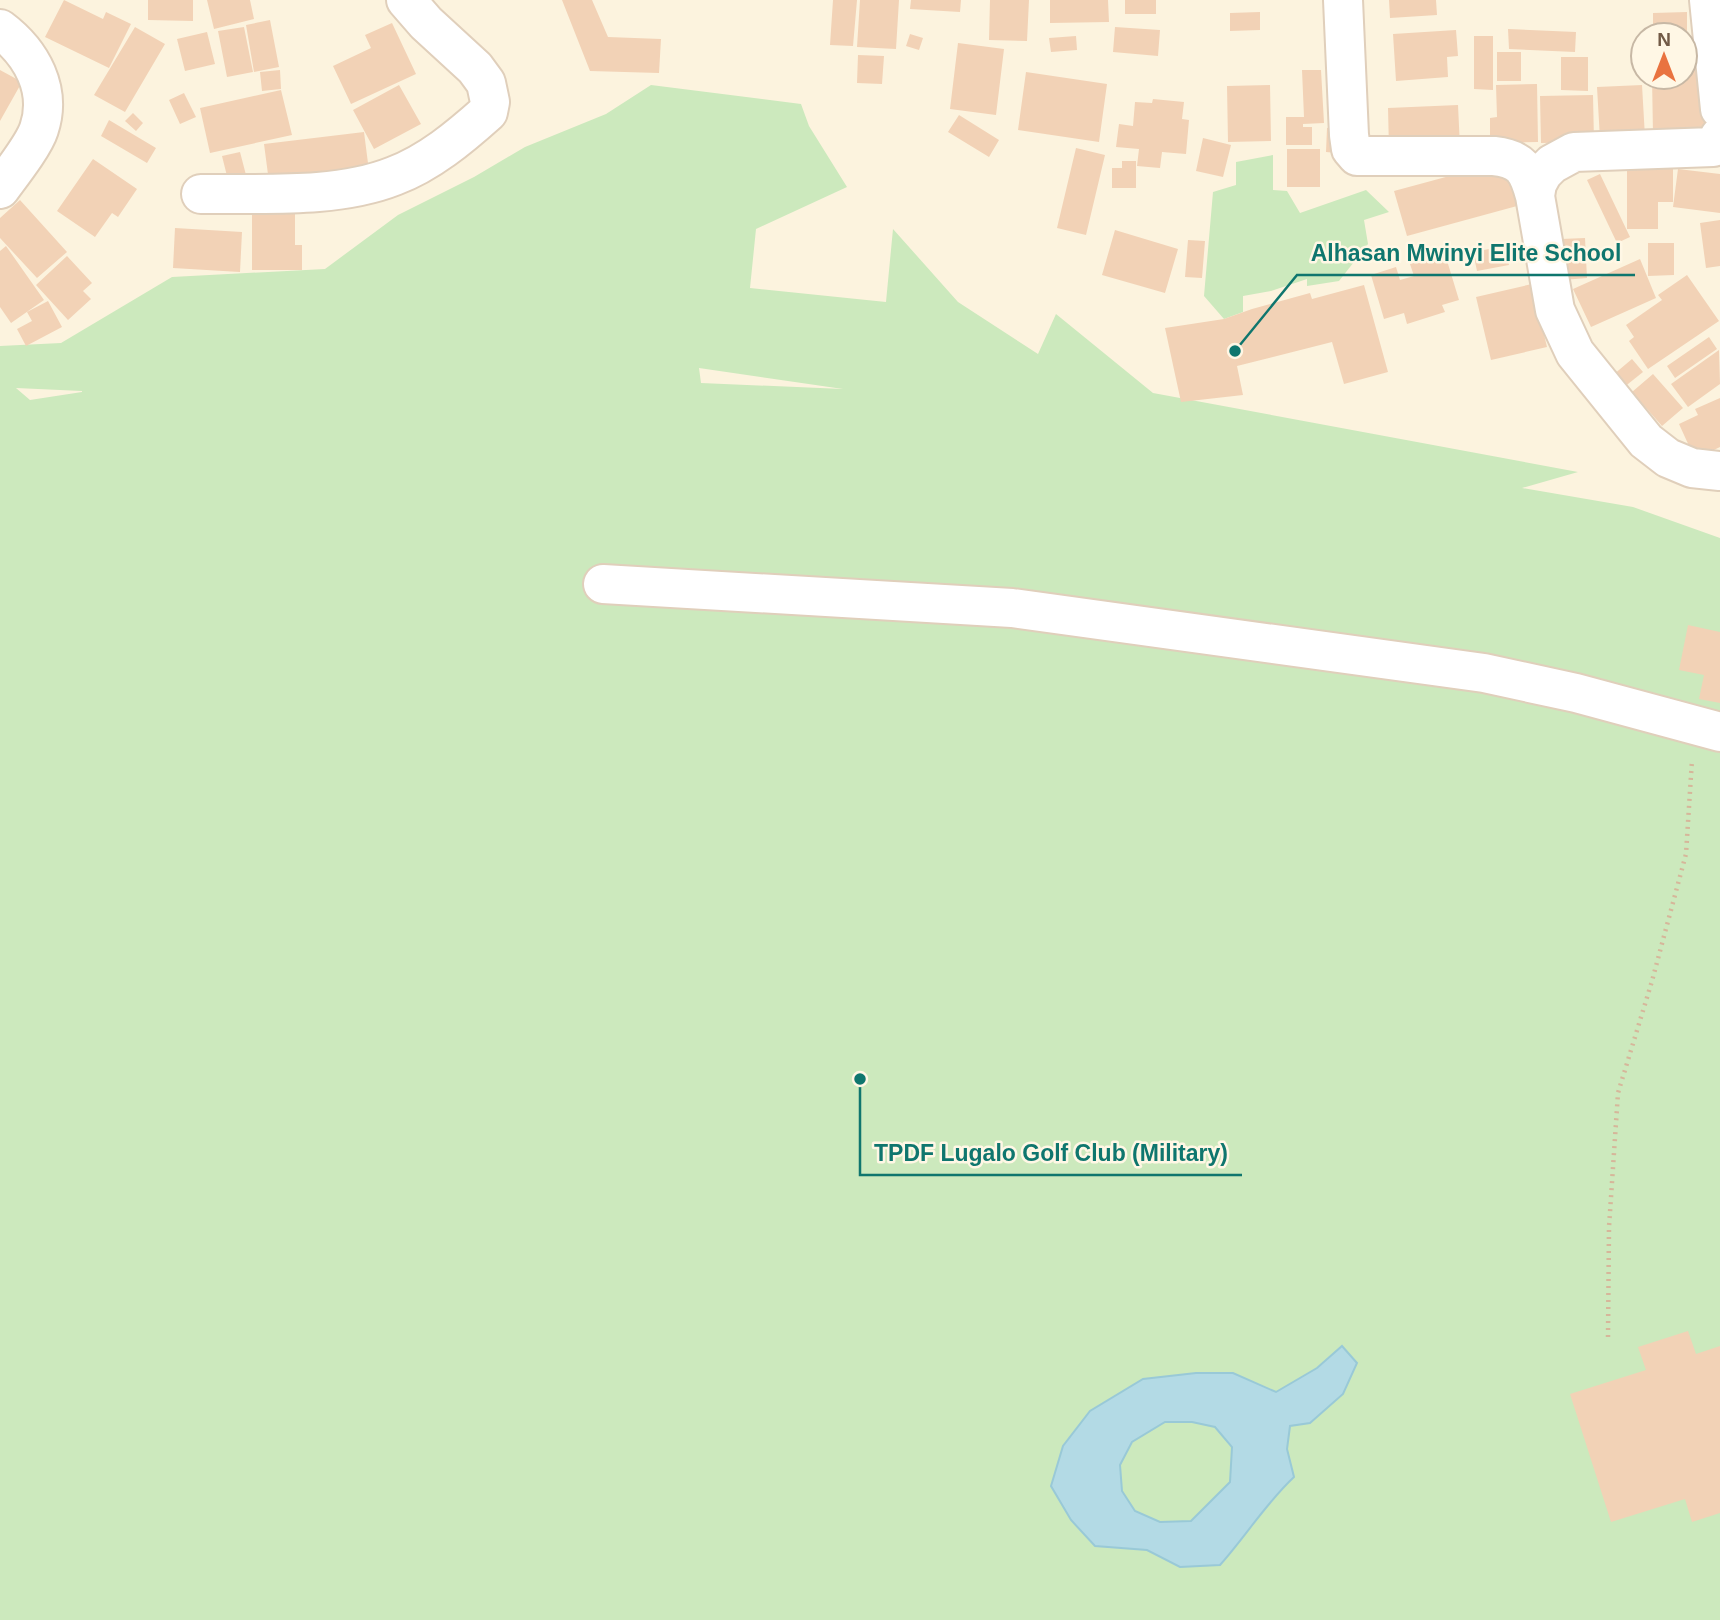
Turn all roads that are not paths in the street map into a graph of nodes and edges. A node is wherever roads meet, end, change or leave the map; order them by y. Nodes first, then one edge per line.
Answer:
1 (406, 0) edge
2 (1343, 0) edge
3 (1709, 0) edge
4 (0, 29) edge
5 (1720, 108) edge
6 (1720, 136) edge
7 (0, 189) edge
8 (201, 194) dead end
9 (1535, 196) junction
10 (1720, 471) edge
11 (603, 584) dead end
12 (1708, 728) edge

1 - 8 street
2 - 9 street
3 - 5 street
4 - 7 street
6 - 9 street
9 - 10 street
11 - 12 street

